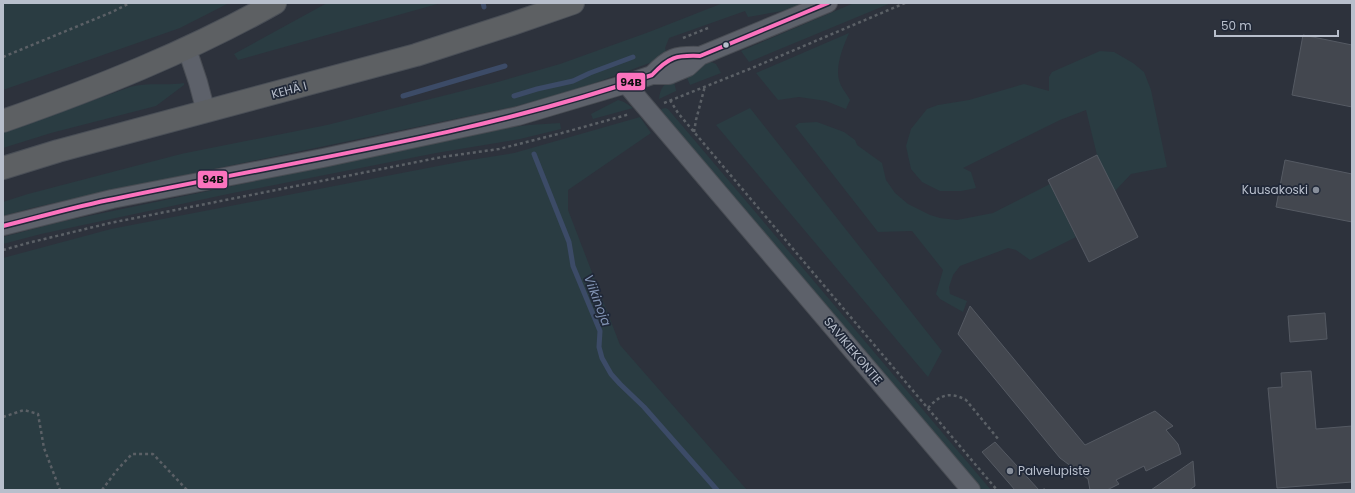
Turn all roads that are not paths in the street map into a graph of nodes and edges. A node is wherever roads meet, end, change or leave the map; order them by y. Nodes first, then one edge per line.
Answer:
1 (275, 3) edge
2 (573, 3) edge
3 (828, 3) edge
4 (186, 49) junction
5 (626, 84) junction
6 (206, 112) junction
7 (3, 121) edge
8 (3, 168) edge
9 (3, 226) edge
10 (971, 490) edge

1 - 4 highway
2 - 6 highway, KEHÄ I
3 - 5 street
4 - 6 street
4 - 7 highway
5 - 9 street
5 - 10 street, SAVIKIEKONTIE
6 - 8 highway, KEHÄ I

